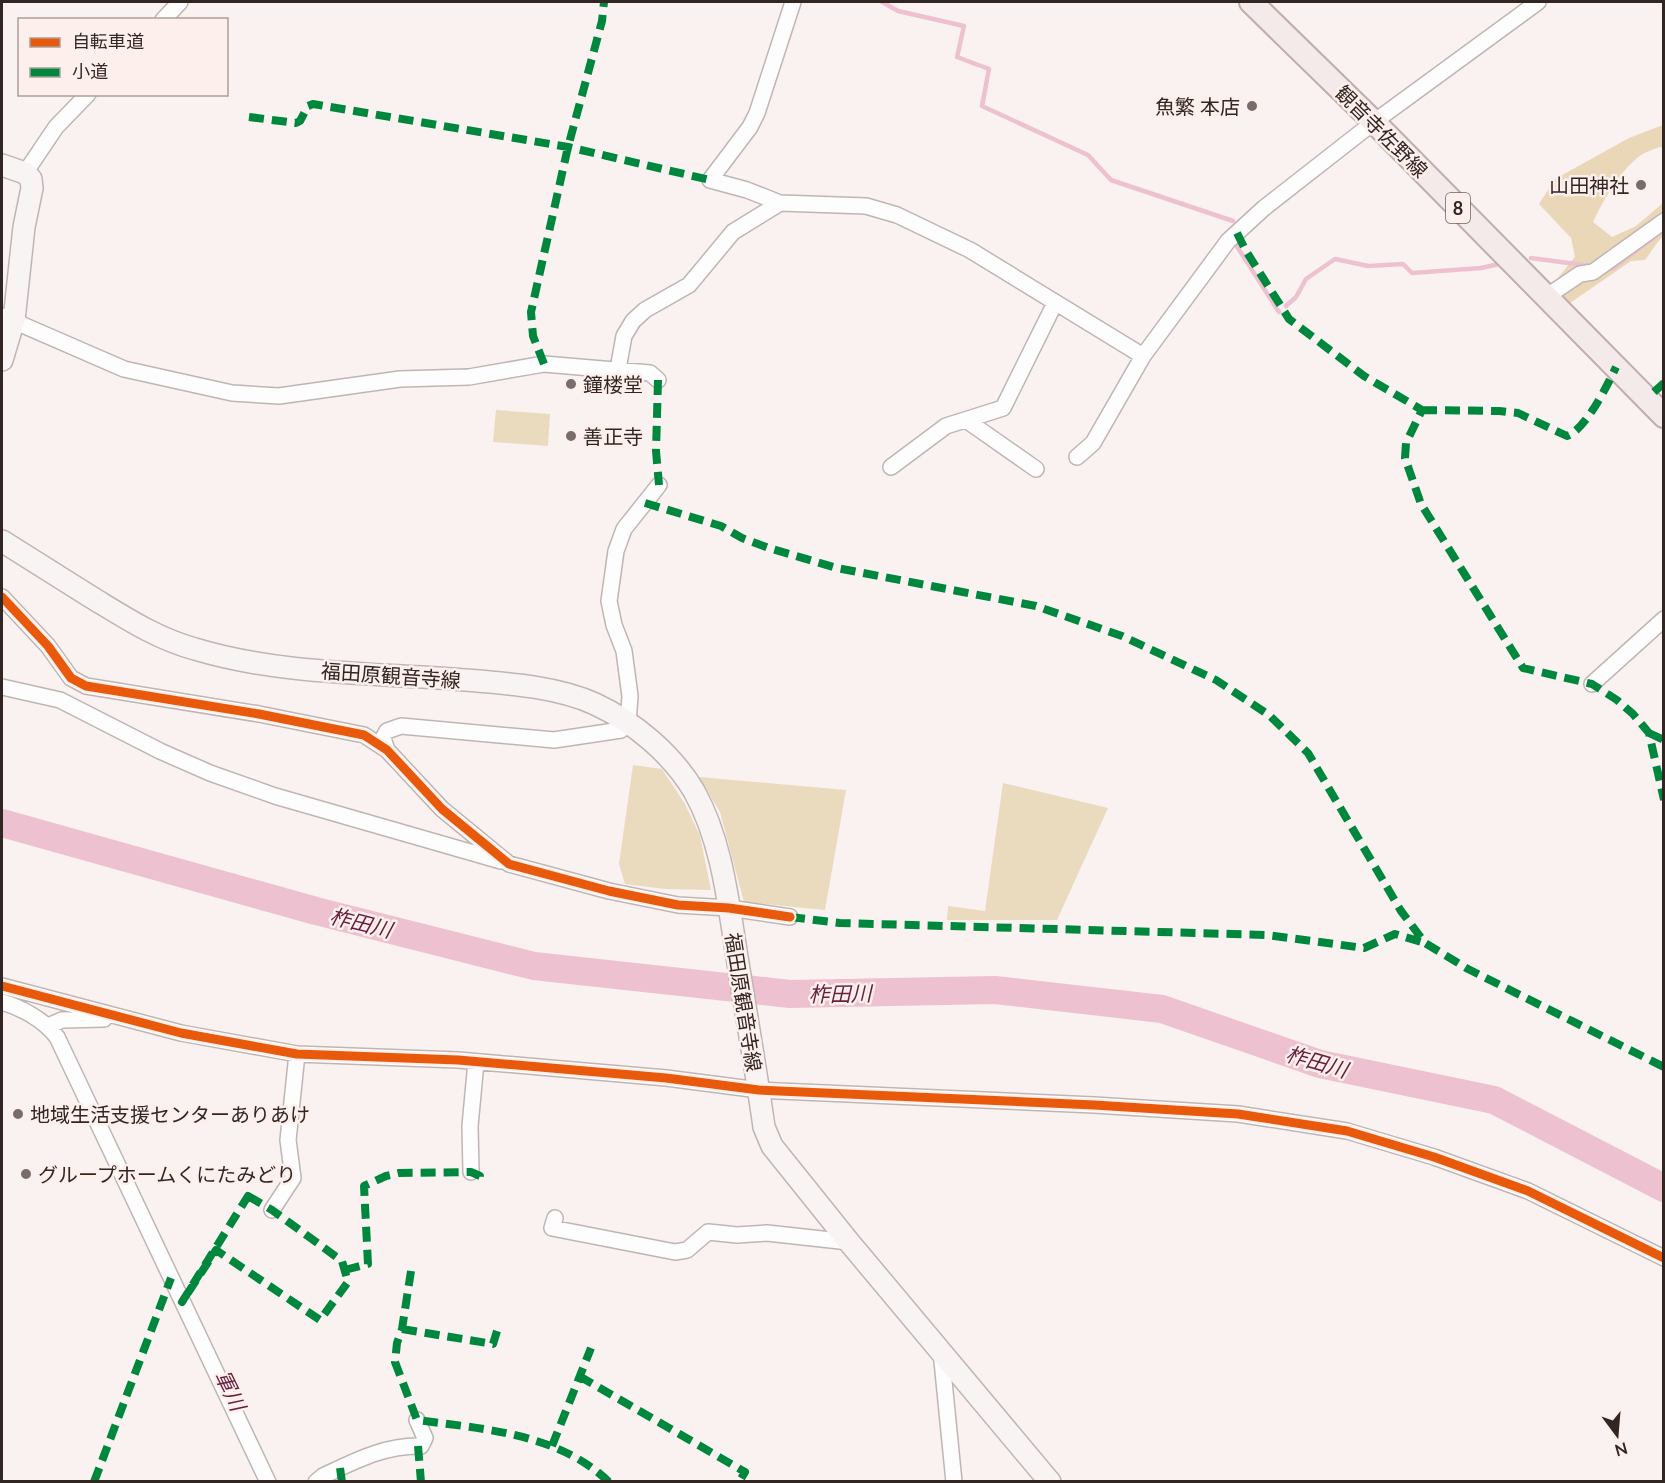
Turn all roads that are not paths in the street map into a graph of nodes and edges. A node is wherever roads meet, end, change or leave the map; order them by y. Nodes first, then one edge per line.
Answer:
1 (180, 2) edge
2 (793, 2) edge
3 (1251, 2) edge
4 (1538, 2) edge
5 (165, 18) edge
6 (86, 96) edge
7 (1374, 122) junction
8 (2, 165) edge
9 (25, 173) junction
10 (780, 203) junction
11 (1664, 221) edge
12 (1546, 297) junction
13 (1055, 303) junction
14 (8, 318) edge
15 (1143, 356) junction
16 (2, 360) edge
17 (618, 369) junction
18 (658, 380) dead end
19 (1664, 416) edge
20 (966, 420) junction
21 (1077, 458) dead end
22 (891, 467) dead end
23 (1036, 469) dead end
24 (659, 485) dead end
25 (2, 541) edge
26 (2, 597) edge
27 (1664, 619) edge
28 (71, 678) junction
29 (1592, 684) dead end
30 (2, 687) edge
31 (60, 700) junction
32 (628, 723) junction
33 (387, 750) junction
34 (509, 864) junction
35 (729, 908) junction
36 (790, 917) dead end
37 (2, 986) edge
38 (2, 1002) edge
39 (118, 1018) junction
40 (48, 1026) junction
41 (297, 1054) junction
42 (476, 1062) junction
43 (759, 1090) junction
44 (471, 1172) dead end
45 (272, 1210) dead end
46 (555, 1218) dead end
47 (849, 1242) junction
48 (1664, 1258) edge
49 (941, 1352) junction
50 (417, 1420) dead end
51 (268, 1482) edge
52 (316, 1482) edge
53 (954, 1482) edge
54 (1050, 1482) edge

1 - 5 street
2 - 10 street
3 - 7 main road, 観音寺佐野線 / 8
4 - 7 street
6 - 9 street
7 - 12 main road, 観音寺佐野線 / 8
7 - 15 street
8 - 9 main road
9 - 14 main road
10 - 13 street
10 - 17 street
11 - 12 street
12 - 19 main road, 観音寺佐野線 / 8
13 - 15 street
13 - 20 street
14 - 16 main road
14 - 17 street
15 - 21 street
17 - 18 street
20 - 22 street
20 - 23 street
24 - 32 street
25 - 32 main road, 福田原観音寺線
26 - 28 street
27 - 29 street
28 - 31 street
28 - 33 street
30 - 31 street
31 - 34 street
32 - 33 street
32 - 35 main road, 福田原観音寺線
33 - 34 street
34 - 35 street
35 - 36 street
35 - 43 main road, 福田原観音寺線
37 - 39 street
38 - 40 street
39 - 40 street
39 - 41 street
40 - 51 street
41 - 42 street
41 - 45 street
42 - 43 street
42 - 44 street
43 - 47 main road, 福田原観音寺線
43 - 48 street
46 - 47 street
47 - 49 main road, 福田原観音寺線
49 - 53 street
49 - 54 main road, 福田原観音寺線
50 - 52 street

